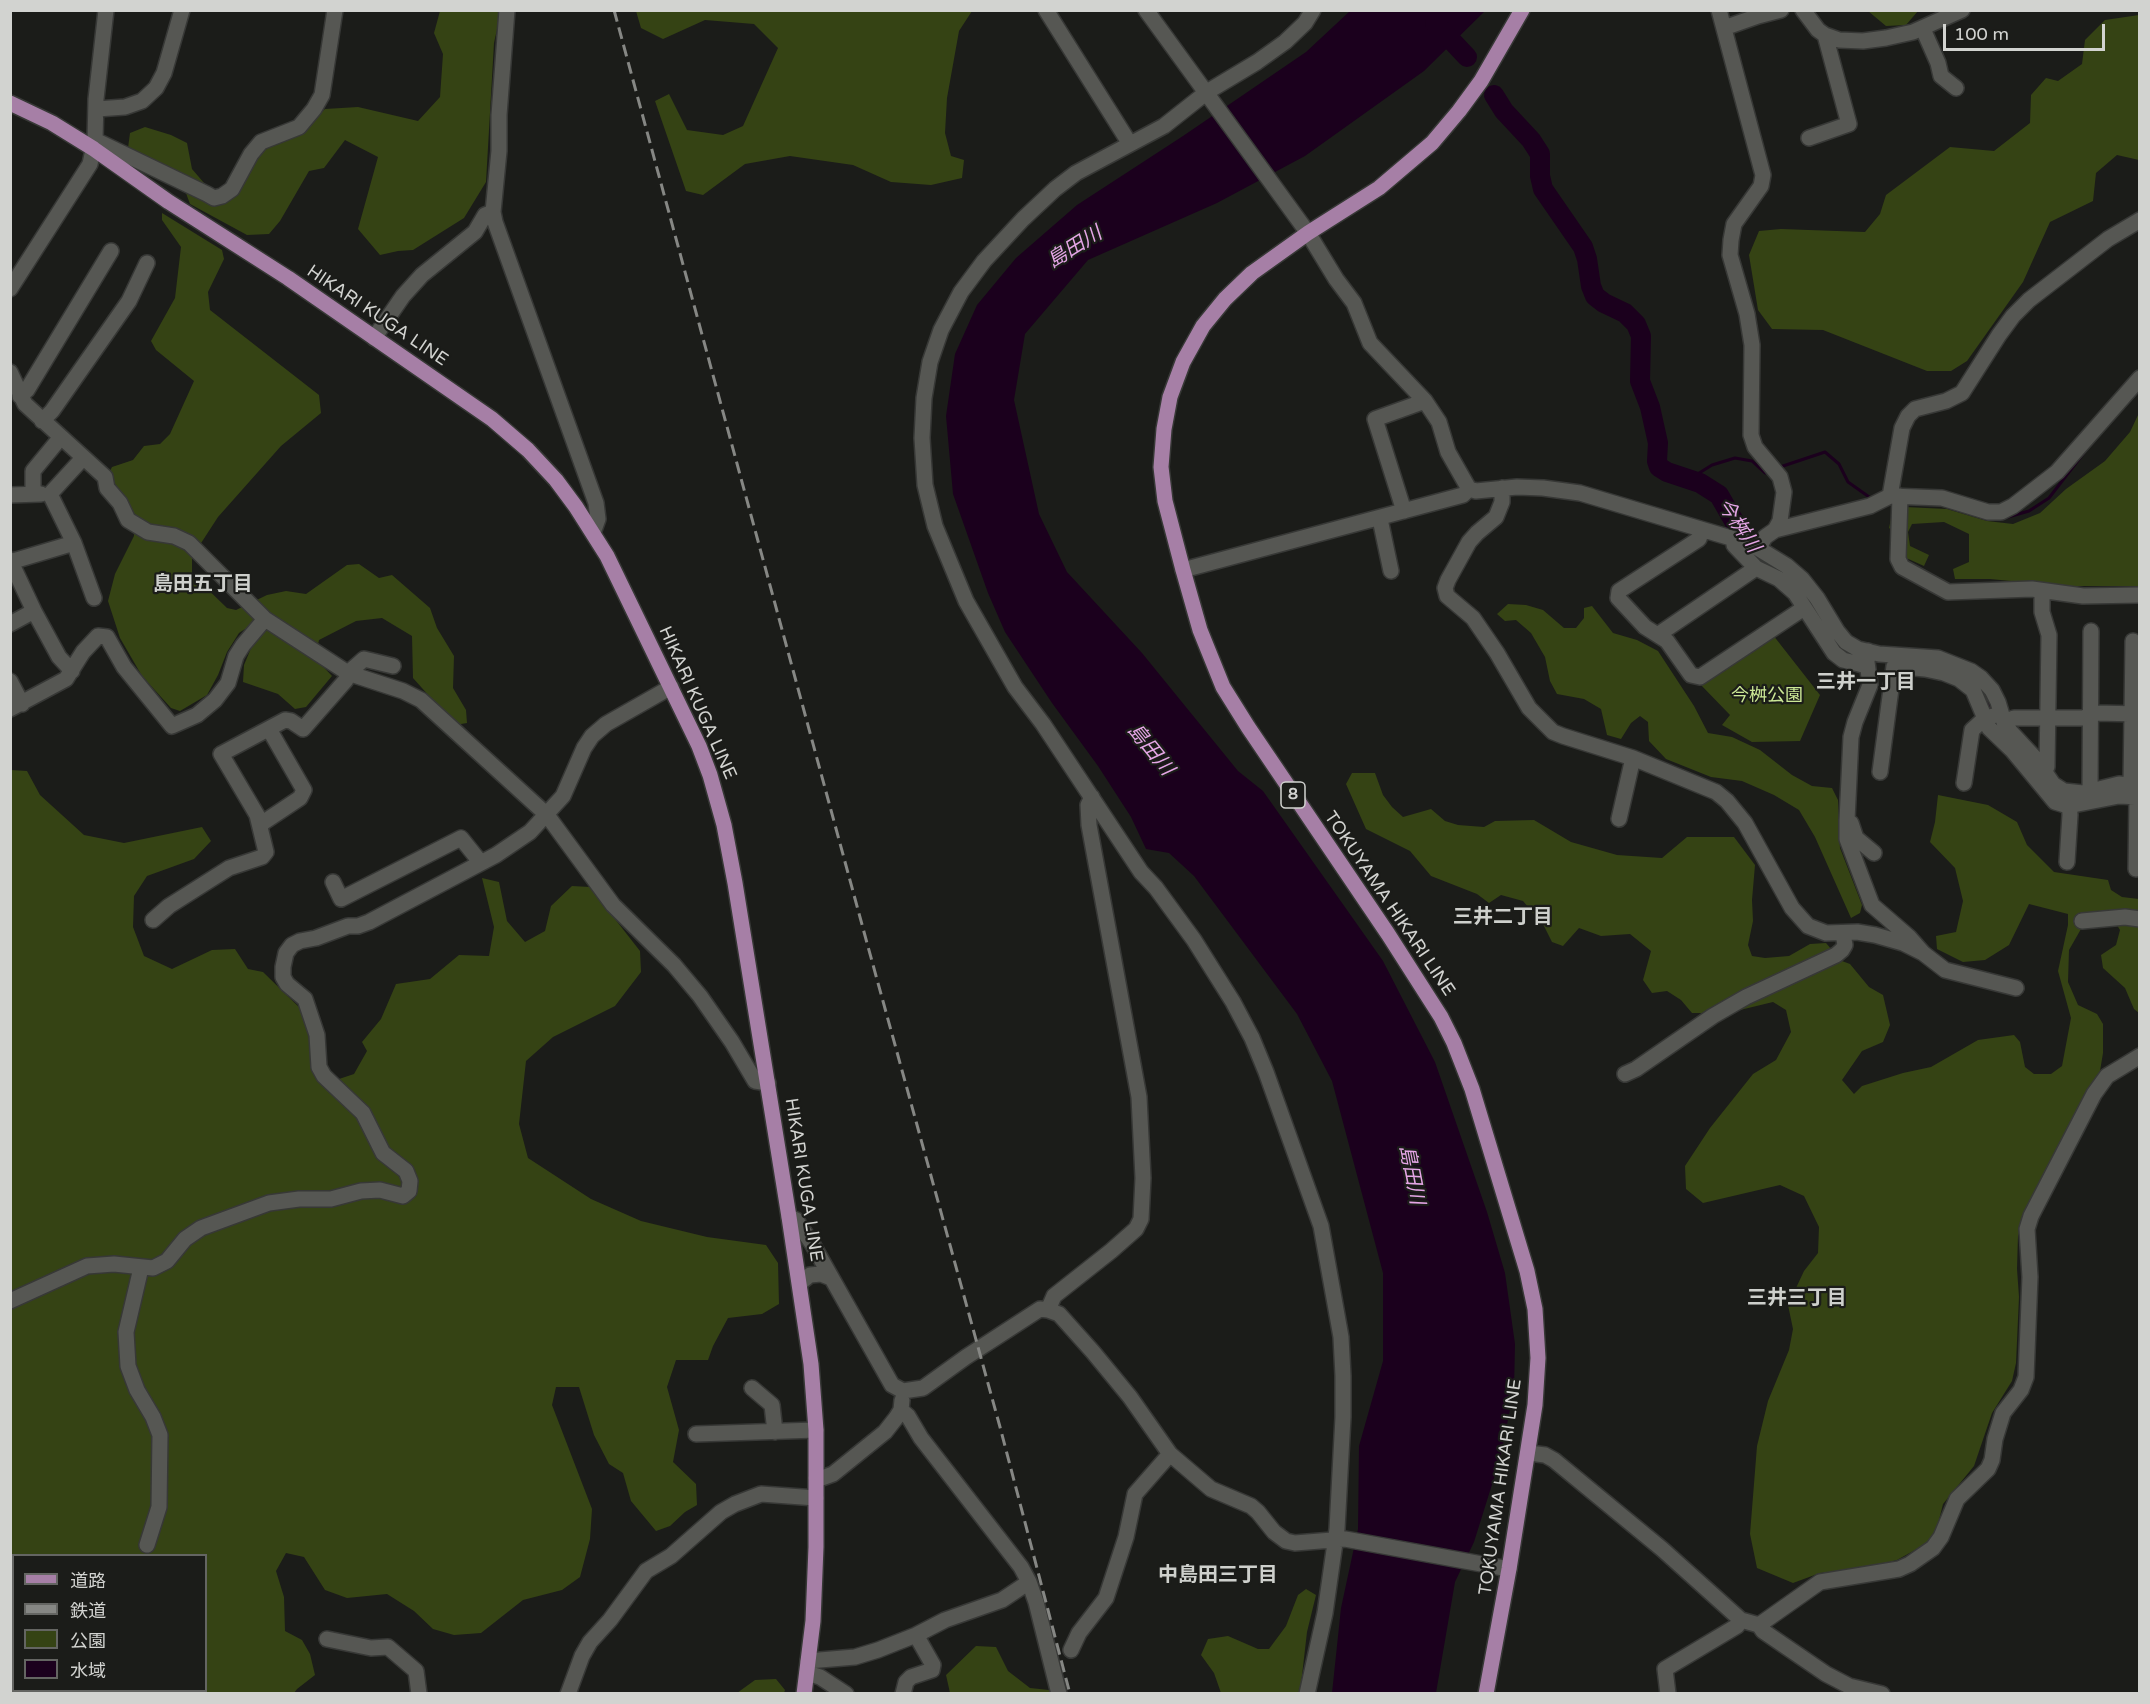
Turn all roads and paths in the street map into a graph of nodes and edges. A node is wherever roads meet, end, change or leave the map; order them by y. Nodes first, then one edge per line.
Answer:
1 (106, 10) edge
2 (182, 10) edge
3 (335, 10) edge
4 (507, 10) edge
5 (1046, 10) edge
6 (1146, 10) edge
7 (1313, 10) edge
8 (1522, 10) edge
9 (1719, 10) edge
10 (1781, 10) edge
11 (1803, 10) edge
12 (1962, 10) edge
13 (1724, 28) junction
14 (1923, 29) junction
15 (1825, 35) junction
16 (1956, 88) dead end
17 (1210, 97) junction
18 (10, 103) edge
19 (97, 109) junction
20 (1809, 138) dead end
21 (95, 144) junction
22 (1130, 144) junction
23 (493, 212) junction
24 (2139, 220) edge
25 (1304, 228) junction
26 (111, 251) dead end
27 (147, 263) dead end
28 (10, 289) edge
29 (374, 338) junction
30 (10, 372) edge
31 (2139, 378) edge
32 (20, 396) junction
33 (1425, 400) junction
34 (42, 421) junction
35 (61, 437) junction
36 (83, 458) junction
37 (1502, 488) junction
38 (1468, 489) junction
39 (33, 494) junction
40 (50, 494) junction
41 (10, 495) edge
42 (1895, 496) junction
43 (1404, 511) junction
44 (1380, 519) junction
45 (1702, 530) junction
46 (1775, 530) junction
47 (593, 533) junction
48 (1734, 540) junction
49 (74, 543) junction
50 (1759, 548) junction
51 (11, 561) edge
52 (1756, 568) junction
53 (1183, 570) junction
54 (1391, 571) dead end
55 (2042, 591) junction
56 (2139, 595) edge
57 (94, 598) dead end
58 (1803, 608) junction
59 (34, 611) junction
60 (265, 619) junction
61 (10, 624) edge
62 (2091, 631) dead end
63 (1659, 634) junction
64 (2133, 641) dead end
65 (1868, 659) junction
66 (393, 666) dead end
67 (72, 670) junction
68 (348, 673) junction
69 (10, 681) edge
70 (1870, 685) junction
71 (671, 687) junction
72 (1891, 687) junction
73 (16, 707) edge
74 (2136, 714) edge
75 (2090, 716) junction
76 (2049, 717) junction
77 (2003, 718) junction
78 (1984, 719) junction
79 (270, 729) junction
80 (1633, 758) junction
81 (2044, 771) junction
82 (1880, 772) dead end
83 (1964, 783) dead end
84 (2137, 791) edge
85 (2090, 792) junction
86 (1092, 797) junction
87 (2069, 799) junction
88 (547, 815) junction
89 (1619, 819) dead end
90 (1846, 820) junction
91 (259, 822) junction
92 (1874, 853) dead end
93 (2067, 862) dead end
94 (481, 863) junction
95 (2136, 869) dead end
96 (333, 882) dead end
97 (1872, 905) junction
98 (2139, 918) edge
99 (153, 920) dead end
100 (2082, 921) dead end
101 (1850, 933) junction
102 (1923, 953) junction
103 (2016, 988) dead end
104 (2139, 1056) edge
105 (1625, 1074) dead end
106 (768, 1083) junction
107 (789, 1216) junction
108 (141, 1268) junction
109 (831, 1278) junction
110 (800, 1283) junction
111 (10, 1301) edge
112 (1048, 1310) junction
113 (752, 1388) dead end
114 (903, 1391) junction
115 (901, 1410) junction
116 (816, 1430) junction
117 (776, 1432) junction
118 (696, 1434) dead end
119 (1529, 1453) junction
120 (1170, 1454) junction
121 (816, 1478) junction
122 (816, 1498) junction
123 (1340, 1539) junction
124 (147, 1545) dead end
125 (1509, 1569) junction
126 (1029, 1582) junction
127 (1741, 1620) junction
128 (1759, 1625) junction
129 (916, 1635) junction
130 (327, 1639) dead end
131 (1071, 1650) dead end
132 (807, 1667) junction
133 (419, 1694) edge
134 (568, 1694) edge
135 (804, 1694) edge
136 (846, 1694) edge
137 (903, 1694) edge
138 (1059, 1694) edge
139 (1307, 1694) edge
140 (1486, 1694) edge
141 (1668, 1694) edge
142 (1882, 1694) edge

1 - 19 street
2 - 19 street
3 - 21 street
4 - 23 street
5 - 22 street
6 - 17 street
7 - 17 street
8 - 25 main road, TOKUYAMA HIKARI LINE / 8
9 - 13 street
10 - 13 street
11 - 15 street
12 - 14 street
13 - 46 street
14 - 15 street
14 - 16 street
15 - 20 street
17 - 22 street
17 - 25 street
18 - 21 main road, HIKARI KUGA LINE
19 - 21 street
21 - 28 street
21 - 29 main road, HIKARI KUGA LINE
22 - 86 street
23 - 29 street
23 - 47 street
24 - 42 street
25 - 33 street
25 - 53 main road, TOKUYAMA HIKARI LINE / 8
26 - 32 street
27 - 34 street
29 - 47 main road, HIKARI KUGA LINE
30 - 32 street
31 - 42 street
32 - 34 street
33 - 38 street
33 - 43 street
34 - 35 street
35 - 36 street
35 - 39 street
36 - 40 street
36 - 60 street
37 - 38 street
37 - 45 street
37 - 80 street
38 - 43 street
39 - 40 street
39 - 41 street
40 - 49 street
42 - 46 street
42 - 55 street
43 - 44 street
44 - 53 street
44 - 54 street
45 - 48 street
45 - 63 street
46 - 50 street
47 - 71 main road, HIKARI KUGA LINE
48 - 50 street
48 - 52 street
49 - 51 street
49 - 57 street
50 - 65 street
51 - 59 street
52 - 58 street
52 - 63 street
53 - 119 main road, TOKUYAMA HIKARI LINE / 8
55 - 56 street
55 - 76 street
58 - 63 street
58 - 65 street
59 - 61 street
59 - 67 street
60 - 67 street
60 - 68 street
62 - 75 street
64 - 74 street
65 - 70 street
65 - 77 street
66 - 68 street
67 - 73 street
68 - 79 street
68 - 88 street
69 - 73 street
70 - 72 street
70 - 90 street
71 - 88 street
71 - 106 main road, HIKARI KUGA LINE
72 - 78 street
72 - 82 street
74 - 75 street
74 - 84 street
75 - 76 street
75 - 85 street
76 - 77 street
76 - 81 street
77 - 78 street
77 - 81 street
78 - 83 street
78 - 87 street
79 - 91 street
79 - 91 street
80 - 89 street
80 - 101 street
81 - 87 street
84 - 85 street
84 - 87 street
84 - 95 street
85 - 87 street
86 - 112 street
86 - 123 street
87 - 93 street
88 - 94 street
88 - 106 street
90 - 92 street
90 - 97 street
91 - 99 street
94 - 96 street
94 - 108 street
97 - 101 street
97 - 102 street
98 - 100 street
101 - 102 street
101 - 105 street
102 - 103 street
104 - 128 street
106 - 107 main road, HIKARI KUGA LINE
107 - 109 street
107 - 110 main road, HIKARI KUGA LINE
108 - 111 street
108 - 124 street
109 - 110 street
109 - 114 street
110 - 116 main road, HIKARI KUGA LINE
112 - 114 street
112 - 120 street
113 - 117 street
114 - 115 street
115 - 121 street
115 - 126 street
116 - 117 street
116 - 121 main road, HIKARI KUGA LINE
117 - 118 street
119 - 125 main road, TOKUYAMA HIKARI LINE / 8
119 - 127 street
120 - 123 street
120 - 131 street
121 - 122 main road, HIKARI KUGA LINE
122 - 132 main road, HIKARI KUGA LINE
122 - 134 street
123 - 125 street
123 - 139 street
125 - 140 main road, TOKUYAMA HIKARI LINE / 8
126 - 129 street
126 - 138 street
127 - 128 street
127 - 141 street
128 - 142 street
129 - 132 street
129 - 137 street
130 - 133 street
132 - 135 main road, HIKARI KUGA LINE
132 - 136 street

